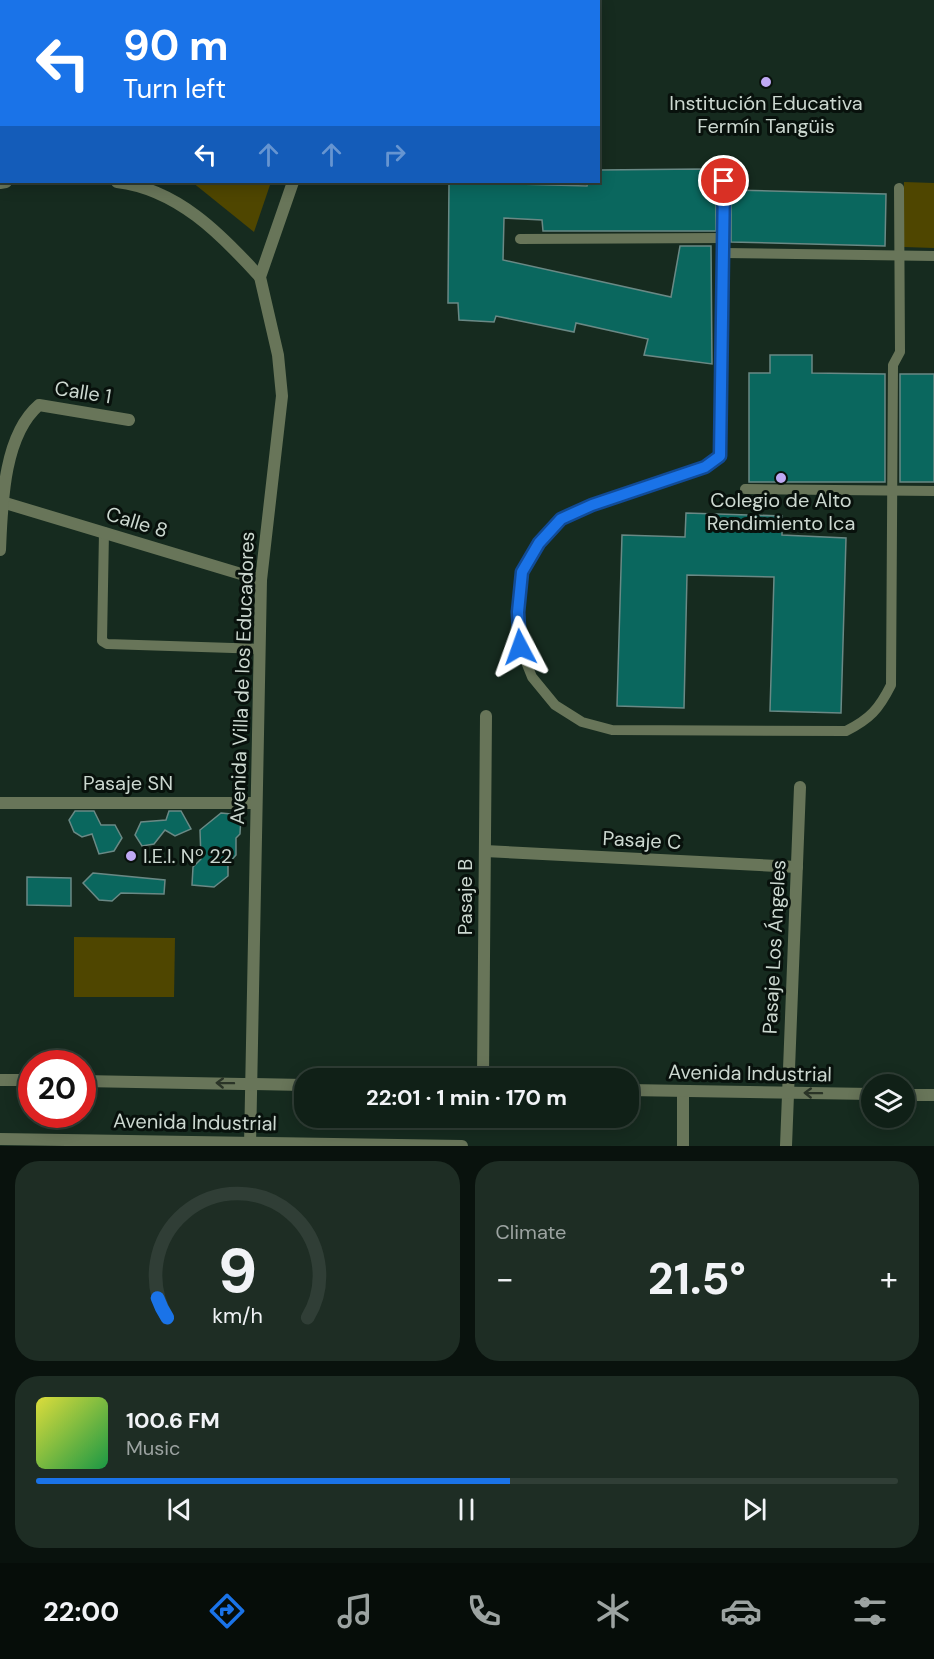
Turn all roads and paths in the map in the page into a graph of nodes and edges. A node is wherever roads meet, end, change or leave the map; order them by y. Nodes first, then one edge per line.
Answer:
1 (724, 181) dead end
2 (121, 183) edge
3 (293, 183) edge
4 (899, 188) dead end
5 (724, 238) junction
6 (520, 239) dead end
7 (724, 253) junction
8 (899, 255) junction
9 (934, 256) edge
10 (260, 277) junction
11 (129, 420) dead end
12 (745, 489) dead end
13 (893, 491) junction
14 (934, 491) edge
15 (2, 502) junction
16 (104, 532) junction
17 (0, 550) edge
18 (261, 580) junction
19 (260, 649) junction
20 (486, 716) dead end
21 (800, 787) dead end
22 (0, 803) edge
23 (255, 803) junction
24 (484, 851) junction
25 (797, 867) junction
26 (483, 1068) edge
27 (0, 1080) edge
28 (18, 1080) edge
29 (96, 1081) edge
30 (252, 1084) junction
31 (294, 1085) edge
32 (639, 1090) edge
33 (683, 1091) junction
34 (787, 1093) junction
35 (861, 1094) edge
36 (915, 1095) edge
37 (934, 1095) edge
38 (0, 1139) edge
39 (250, 1144) edge
40 (462, 1146) edge
41 (683, 1146) edge
42 (786, 1146) edge

1 - 5 lane
2 - 10 street
3 - 10 street
4 - 8 lane
5 - 6 lane
5 - 7 lane
7 - 8 lane
7 - 13 lane
8 - 9 lane
8 - 13 lane
10 - 18 street, Avenida Villa de los Educadores
11 - 15 street, Calle 1
12 - 13 lane
13 - 14 lane
15 - 16 street, Calle 8
15 - 17 street, Calle 1
16 - 18 street, Calle 8
16 - 19 lane
18 - 19 street, Avenida Villa de los Educadores
19 - 23 street, Avenida Villa de los Educadores
20 - 24 street, Pasaje B
21 - 25 street, Pasaje Los Ángeles
22 - 23 street, Pasaje SN
23 - 30 street, Avenida Villa de los Educadores
24 - 25 street, Pasaje C
24 - 26 street, Pasaje B
25 - 34 street, Pasaje Los Ángeles
27 - 28 street
30 -> 29 street, Avenida Industrial
30 - 31 street, Avenida Industrial
30 - 39 street, Avenida Villa de los Educadores
32 - 33 street, Avenida Industrial
33 - 34 street, Avenida Industrial
33 - 41 street
35 -> 34 street, Avenida Industrial
34 - 42 street, Pasaje Los Ángeles
36 - 37 street
38 - 39 street, Avenida Industrial
39 - 40 street, Avenida Industrial

